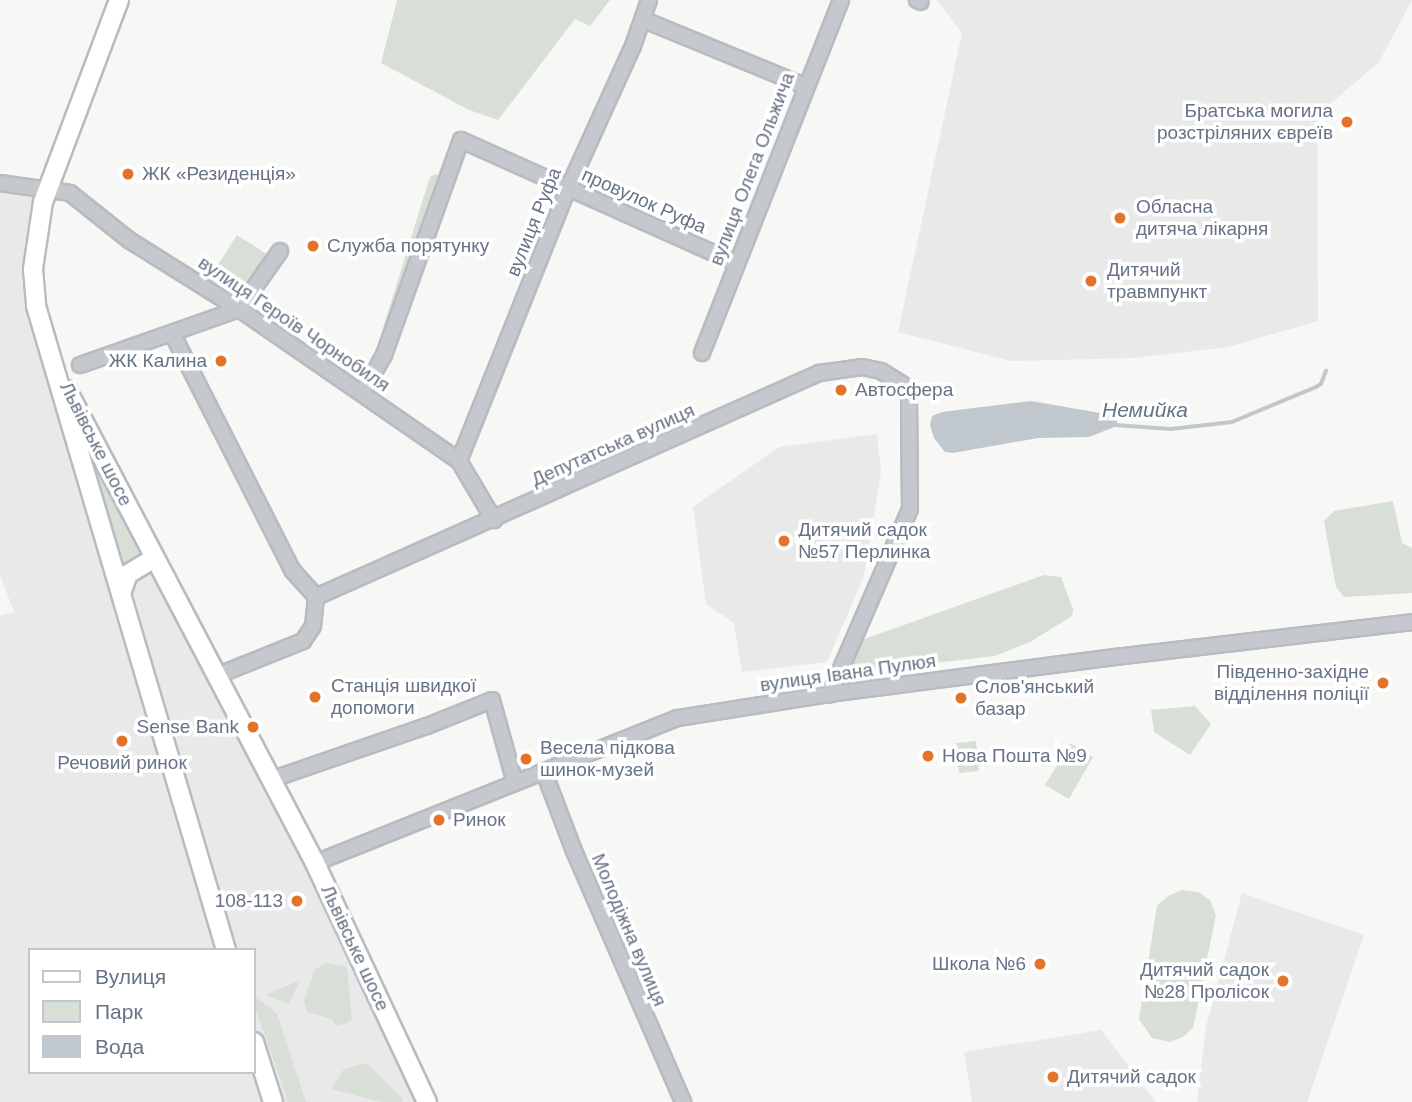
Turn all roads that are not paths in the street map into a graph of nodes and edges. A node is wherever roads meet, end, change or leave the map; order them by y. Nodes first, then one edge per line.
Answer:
1 (119, 0) edge
2 (649, 0) edge
3 (841, 0) edge
4 (643, 20) junction
5 (805, 86) junction
6 (0, 183) edge
7 (48, 189) junction
8 (568, 189) junction
9 (280, 251) dead end
10 (736, 263) junction
11 (239, 309) junction
12 (173, 335) junction
13 (46, 348) junction
14 (702, 353) dead end
15 (80, 365) dead end
16 (362, 393) junction
17 (459, 461) junction
18 (494, 520) junction
19 (155, 558) junction
20 (121, 594) junction
21 (316, 597) junction
22 (1412, 622) edge
23 (216, 676) junction
24 (830, 694) junction
25 (544, 772) junction
26 (270, 780) junction
27 (515, 783) junction
28 (315, 863) junction
29 (225, 948) edge
30 (256, 1048) edge
31 (273, 1102) edge
32 (427, 1102) edge
33 (684, 1102) edge

1 - 7 main road
2 - 4 street, вулиця Руфа
3 - 5 street, вулиця Олега Ольжича
4 - 5 street
4 - 8 street, вулиця Руфа
5 - 10 street, вулиця Олега Ольжича
6 - 7 street, вулиця Героїв Чорнобиля
7 - 11 street, вулиця Героїв Чорнобиля
7 - 13 main road
8 - 10 street, провулок Руфа
8 - 16 street, провулок Руфа
8 - 17 street, вулиця Руфа
9 - 11 street
10 - 14 street, вулиця Олега Ольжича
11 - 12 street
11 - 16 street, вулиця Героїв Чорнобиля
12 - 15 street
12 - 21 street
13 - 19 main road, Львівське шосе
13 - 20 main road, Львівське шосе
16 - 17 street, вулиця Героїв Чорнобиля
17 - 18 street, вулиця Героїв Чорнобиля
18 - 21 street, Депутатська вулиця
18 - 24 street, Депутатська вулиця
19 - 20 main road
19 - 23 main road, Львівське шосе
20 - 29 main road, Львівське шосе
21 - 23 street
22 - 24 street, вулиця Івана Пулюя
23 - 26 main road, Львівське шосе
24 - 25 street, вулиця Івана Пулюя
25 - 27 street, вулиця Івана Пулюя
25 - 33 street, Молодіжна вулиця
26 - 27 street
26 - 28 main road, Львівське шосе
27 - 28 street, вулиця Івана Пулюя
28 - 32 main road, Львівське шосе
30 - 31 main road

